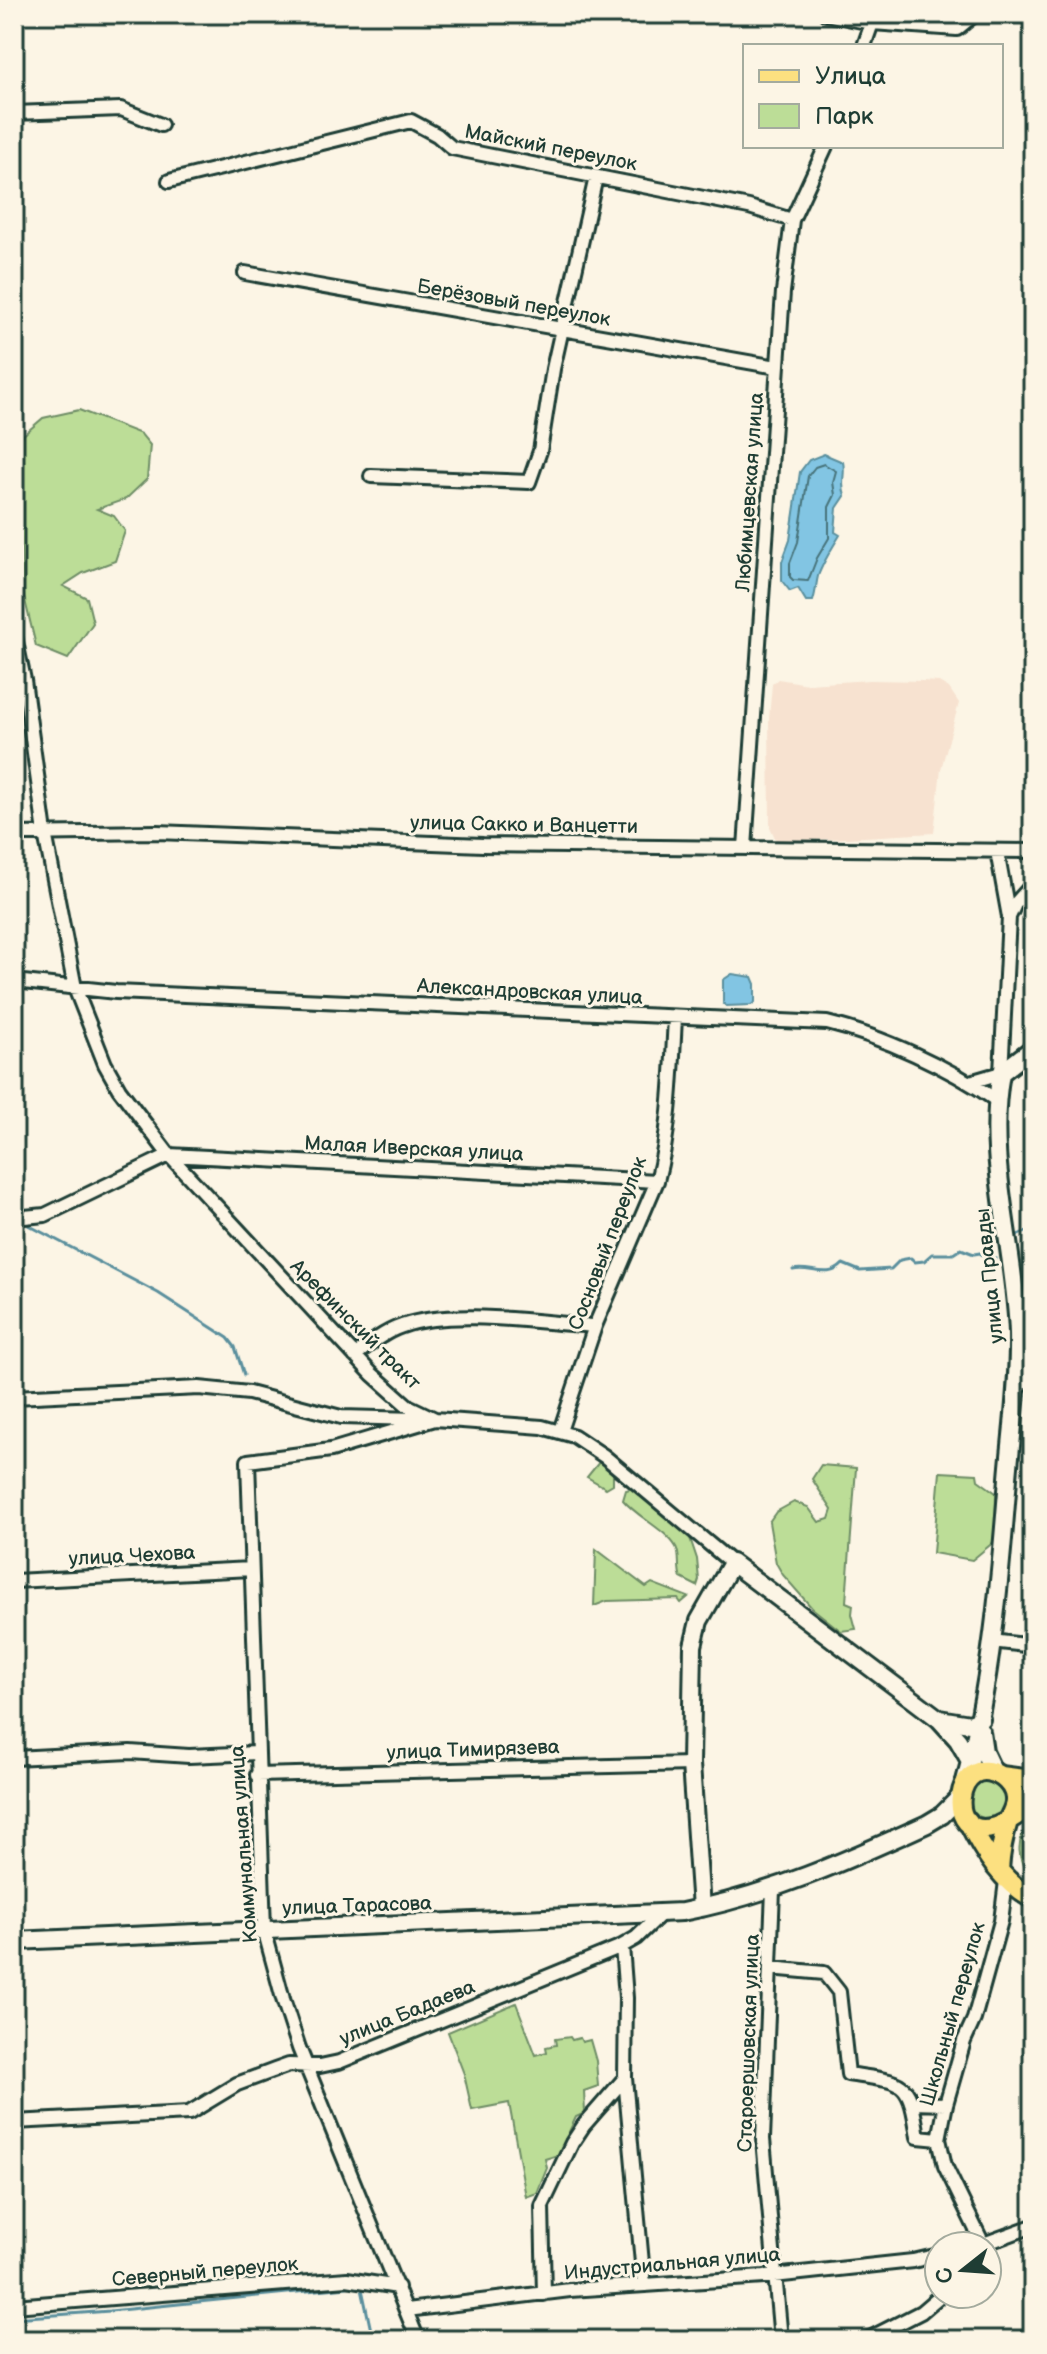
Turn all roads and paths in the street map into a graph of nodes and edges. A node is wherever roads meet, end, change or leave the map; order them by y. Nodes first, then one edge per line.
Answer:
1 (826, 14) edge
2 (975, 14) edge
3 (872, 23) junction
4 (865, 44) edge
5 (14, 113) edge
6 (161, 125) dead end
7 (825, 148) edge
8 (596, 177) junction
9 (169, 181) dead end
10 (792, 220) junction
11 (245, 273) dead end
12 (562, 330) junction
13 (777, 367) junction
14 (371, 476) dead end
15 (14, 632) edge
16 (45, 833) junction
17 (14, 834) edge
18 (745, 848) junction
19 (997, 851) junction
20 (1033, 851) edge
21 (1033, 884) edge
22 (1009, 917) junction
23 (14, 981) edge
24 (75, 988) junction
25 (675, 1018) junction
26 (1033, 1048) edge
27 (1001, 1073) junction
28 (970, 1082) junction
29 (996, 1100) junction
30 (169, 1155) junction
31 (657, 1181) junction
32 (14, 1218) edge
33 (595, 1326) junction
34 (355, 1356) junction
35 (1025, 1382) edge
36 (14, 1397) edge
37 (435, 1419) junction
38 (560, 1431) junction
39 (732, 1563) junction
40 (251, 1569) junction
41 (14, 1581) edge
42 (992, 1641) junction
43 (1033, 1646) edge
44 (939, 1719) junction
45 (981, 1719) junction
46 (257, 1753) junction
47 (14, 1758) edge
48 (970, 1761) junction
49 (691, 1764) junction
50 (998, 1774) junction
51 (257, 1775) junction
52 (1033, 1780) edge
53 (961, 1791) junction
54 (1033, 1805) edge
55 (1009, 1817) junction
56 (966, 1819) junction
57 (927, 1824) junction
58 (1002, 1875) junction
59 (773, 1890) junction
60 (1033, 1899) edge
61 (701, 1908) junction
62 (661, 1914) junction
63 (264, 1929) junction
64 (14, 1941) edge
65 (622, 1946) junction
66 (770, 1968) junction
67 (305, 2065) junction
68 (625, 2078) junction
69 (913, 2103) junction
70 (946, 2104) junction
71 (14, 2122) edge
72 (939, 2139) junction
73 (1033, 2226) edge
74 (975, 2230) edge
75 (1003, 2237) edge
76 (923, 2259) edge
77 (774, 2276) junction
78 (644, 2285) junction
79 (398, 2287) junction
80 (544, 2294) junction
81 (14, 2306) edge
82 (407, 2310) junction
83 (923, 2310) edge
84 (418, 2340) edge
85 (781, 2340) edge
86 (866, 2340) edge

1 - 3 street
2 - 3 street
3 - 4 street
5 - 6 street
7 - 10 street, Любимцевская улица
8 - 9 street, Майский переулок
8 - 10 street, Майский переулок
8 - 12 street
10 - 13 street, Любимцевская улица
11 - 12 street, Берёзовый переулок
12 - 13 street, Берёзовый переулок
12 - 14 street
13 - 18 street, Любимцевская улица
15 - 16 street, Арефинский тракт
16 - 17 street, улица Сакко и Ванцетти
16 - 18 street, улица Сакко и Ванцетти
16 - 24 street, Арефинский тракт
18 - 19 street, улица Сакко и Ванцетти
19 - 20 street, улица Сакко и Ванцетти
19 - 22 street, улица Правды
21 - 22 street
22 - 27 street, улица Правды
23 - 24 street
24 - 25 street, Александровская улица
24 - 30 street, Арефинский тракт
25 - 28 street, Александровская улица
25 - 31 street, Сосновый переулок
26 - 27 street
27 - 28 street
27 - 29 street, улица Правды
28 - 29 street, Александровская улица
29 - 35 street, улица Правды
30 - 31 street, Малая Иверская улица
30 - 32 street
30 - 34 street, Арефинский тракт
31 - 33 street, Сосновый переулок
33 - 34 street
33 - 38 street, Сосновый переулок
34 - 37 street, Арефинский тракт
35 - 42 street, улица Правды
36 - 37 street
37 - 38 street, Арефинский тракт
37 - 40 street, Коммунальная улица
38 - 39 street, Арефинский тракт
39 - 44 street, Арефинский тракт
39 - 49 street
40 - 41 street, улица Чехова
40 - 46 street, Коммунальная улица
42 - 43 street
42 - 45 street, улица Правды
44 - 45 street
44 - 48 street, Арефинский тракт
45 - 48 street, улица Правды
45 - 50 street, улица Правды
46 - 47 street
46 - 51 street, Коммунальная улица
48 - 53 street, улица Правды
49 - 51 street, улица Тимирязева
49 - 61 street
50 - 52 main road
50 - 53 main road
50 - 55 main road
51 - 63 street, Коммунальная улица
53 - 56 main road
53 - 57 street
54 - 55 main road
55 - 56 main road
55 - 58 main road
56 - 57 street
56 - 58 main road
57 - 59 street
58 - 60 main road
58 - 70 street, Школьный переулок
59 - 61 street
59 - 66 street, Староершовская улица
61 - 62 street, улица Тарасова
62 - 63 street, улица Тарасова
62 - 65 street, улица Бадаева
63 - 64 street, улица Тарасова
63 - 67 street, Коммунальная улица
65 - 67 street, улица Бадаева
65 - 68 street
66 - 69 street
66 - 77 street, Староершовская улица
67 - 71 street, улица Бадаева
67 - 79 street, Коммунальная улица
68 - 78 street
68 - 80 street
69 - 70 street
69 - 72 street
70 - 72 street, Школьный переулок
72 - 74 street, Школьный переулок
73 - 75 street
76 - 77 street, Индустриальная улица
77 - 78 street, Индустриальная улица
77 - 85 street, Староершовская улица
78 - 80 street, Индустриальная улица
79 - 81 street, Северный переулок
79 - 82 street, Коммунальная улица
80 - 82 street, Индустриальная улица
82 - 84 street, Коммунальная улица
83 - 86 street

